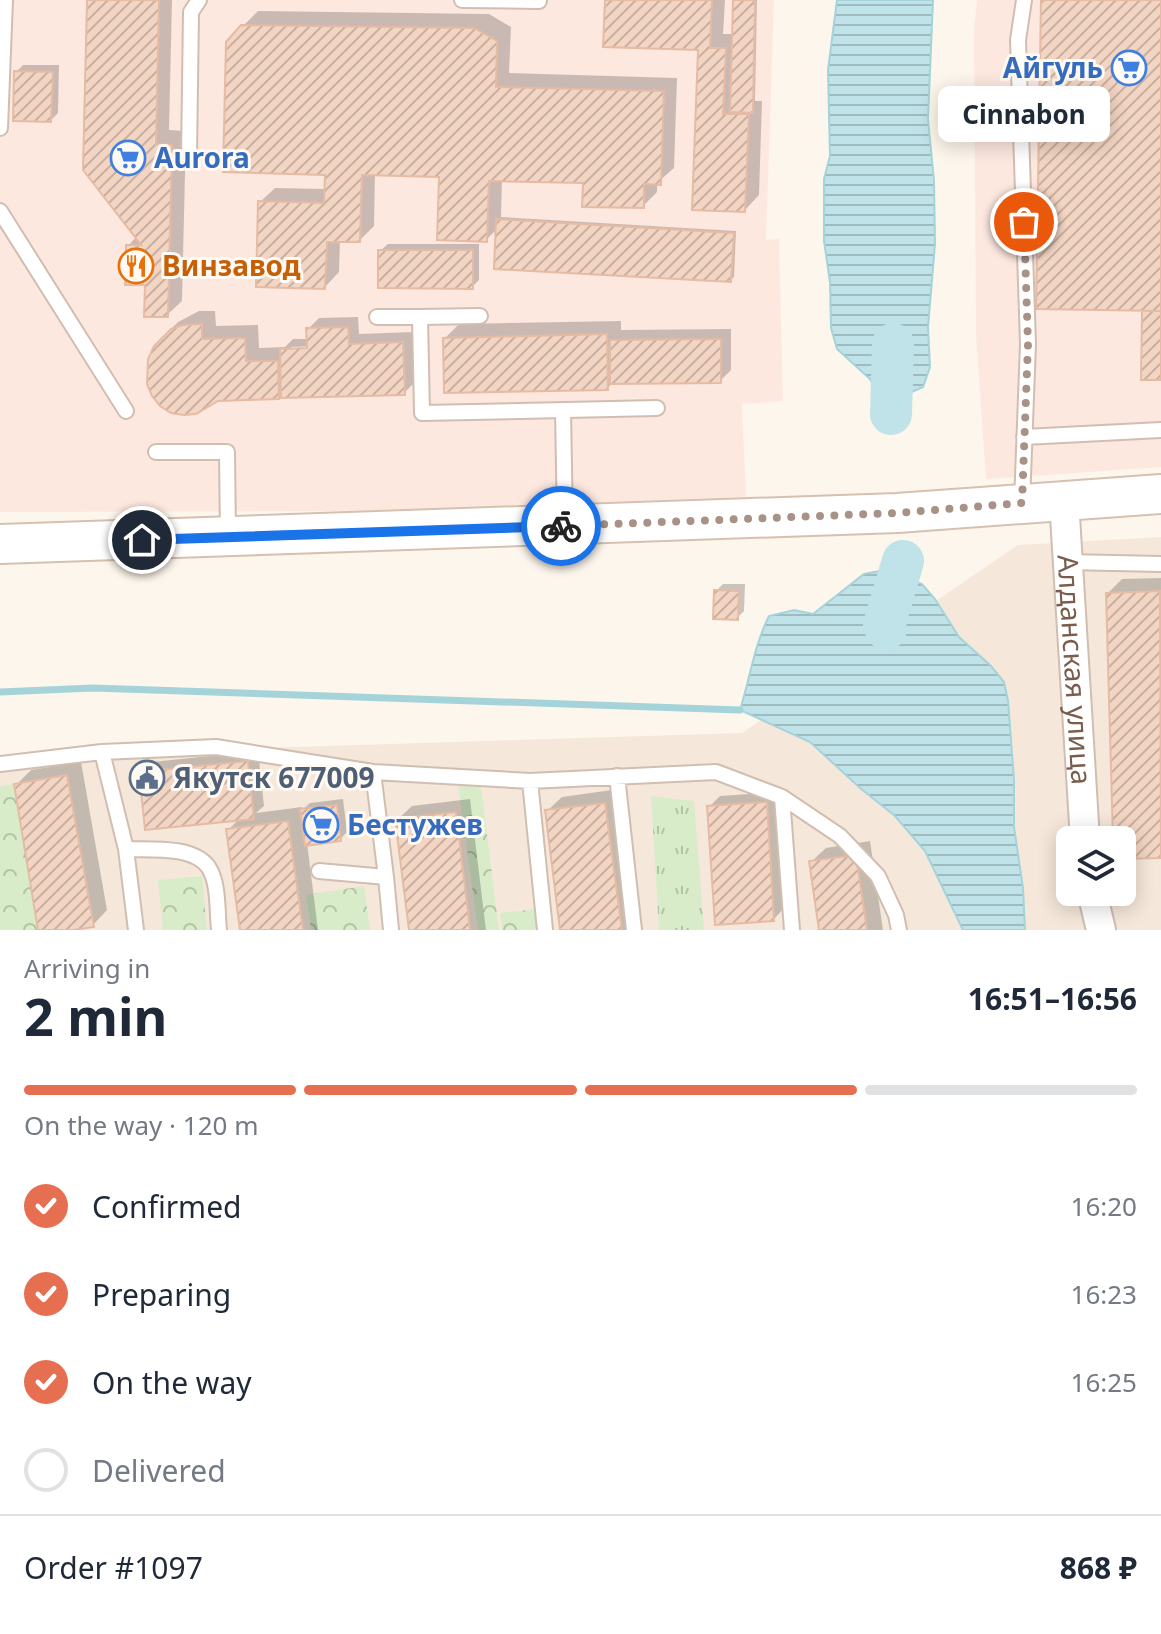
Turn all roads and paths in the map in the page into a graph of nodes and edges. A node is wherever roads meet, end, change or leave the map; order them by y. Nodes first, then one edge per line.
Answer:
1 (5, 0) edge
2 (199, 0) edge
3 (462, 0) edge
4 (1024, 0) edge
5 (539, 1) edge
6 (0, 128) edge
7 (189, 156) dead end
8 (0, 211) edge
9 (480, 316) dead end
10 (377, 317) dead end
11 (420, 317) junction
12 (657, 408) dead end
13 (126, 411) dead end
14 (563, 411) junction
15 (1161, 430) edge
16 (1024, 437) junction
17 (156, 452) dead end
18 (1161, 494) edge
19 (1064, 500) junction
20 (1022, 503) junction
21 (565, 526) junction
22 (228, 537) junction
23 (0, 544) edge
24 (1066, 562) junction
25 (1161, 564) edge
26 (102, 752) junction
27 (0, 764) edge
28 (373, 772) junction
29 (617, 776) junction
30 (530, 781) junction
31 (782, 797) junction
32 (1084, 826) edge
33 (126, 849) junction
34 (319, 871) dead end
35 (386, 877) junction
36 (136, 930) edge
37 (219, 930) edge
38 (391, 930) edge
39 (545, 930) edge
40 (634, 930) edge
41 (792, 930) edge
42 (899, 930) edge

1 - 6 lane
2 - 7 lane
3 - 5 lane
4 - 16 lane
8 - 13 lane
9 - 11 lane
10 - 11 lane
11 - 14 lane
12 - 14 lane
14 - 21 lane
15 - 16 lane
16 - 20 lane
17 - 22 lane
18 - 19 street
19 - 20 street
19 - 24 street, Алданская улица
20 - 21 street
21 - 22 street
22 - 23 street
24 - 25 lane
24 - 32 street, Алданская улица
26 - 27 lane
26 - 28 lane
26 - 33 lane
28 - 30 lane
28 - 35 lane
29 - 30 lane
29 - 31 lane
29 - 40 lane
30 - 39 lane
31 - 41 lane
31 - 42 lane
33 - 36 lane
33 - 37 lane
34 - 35 lane
35 - 38 lane

